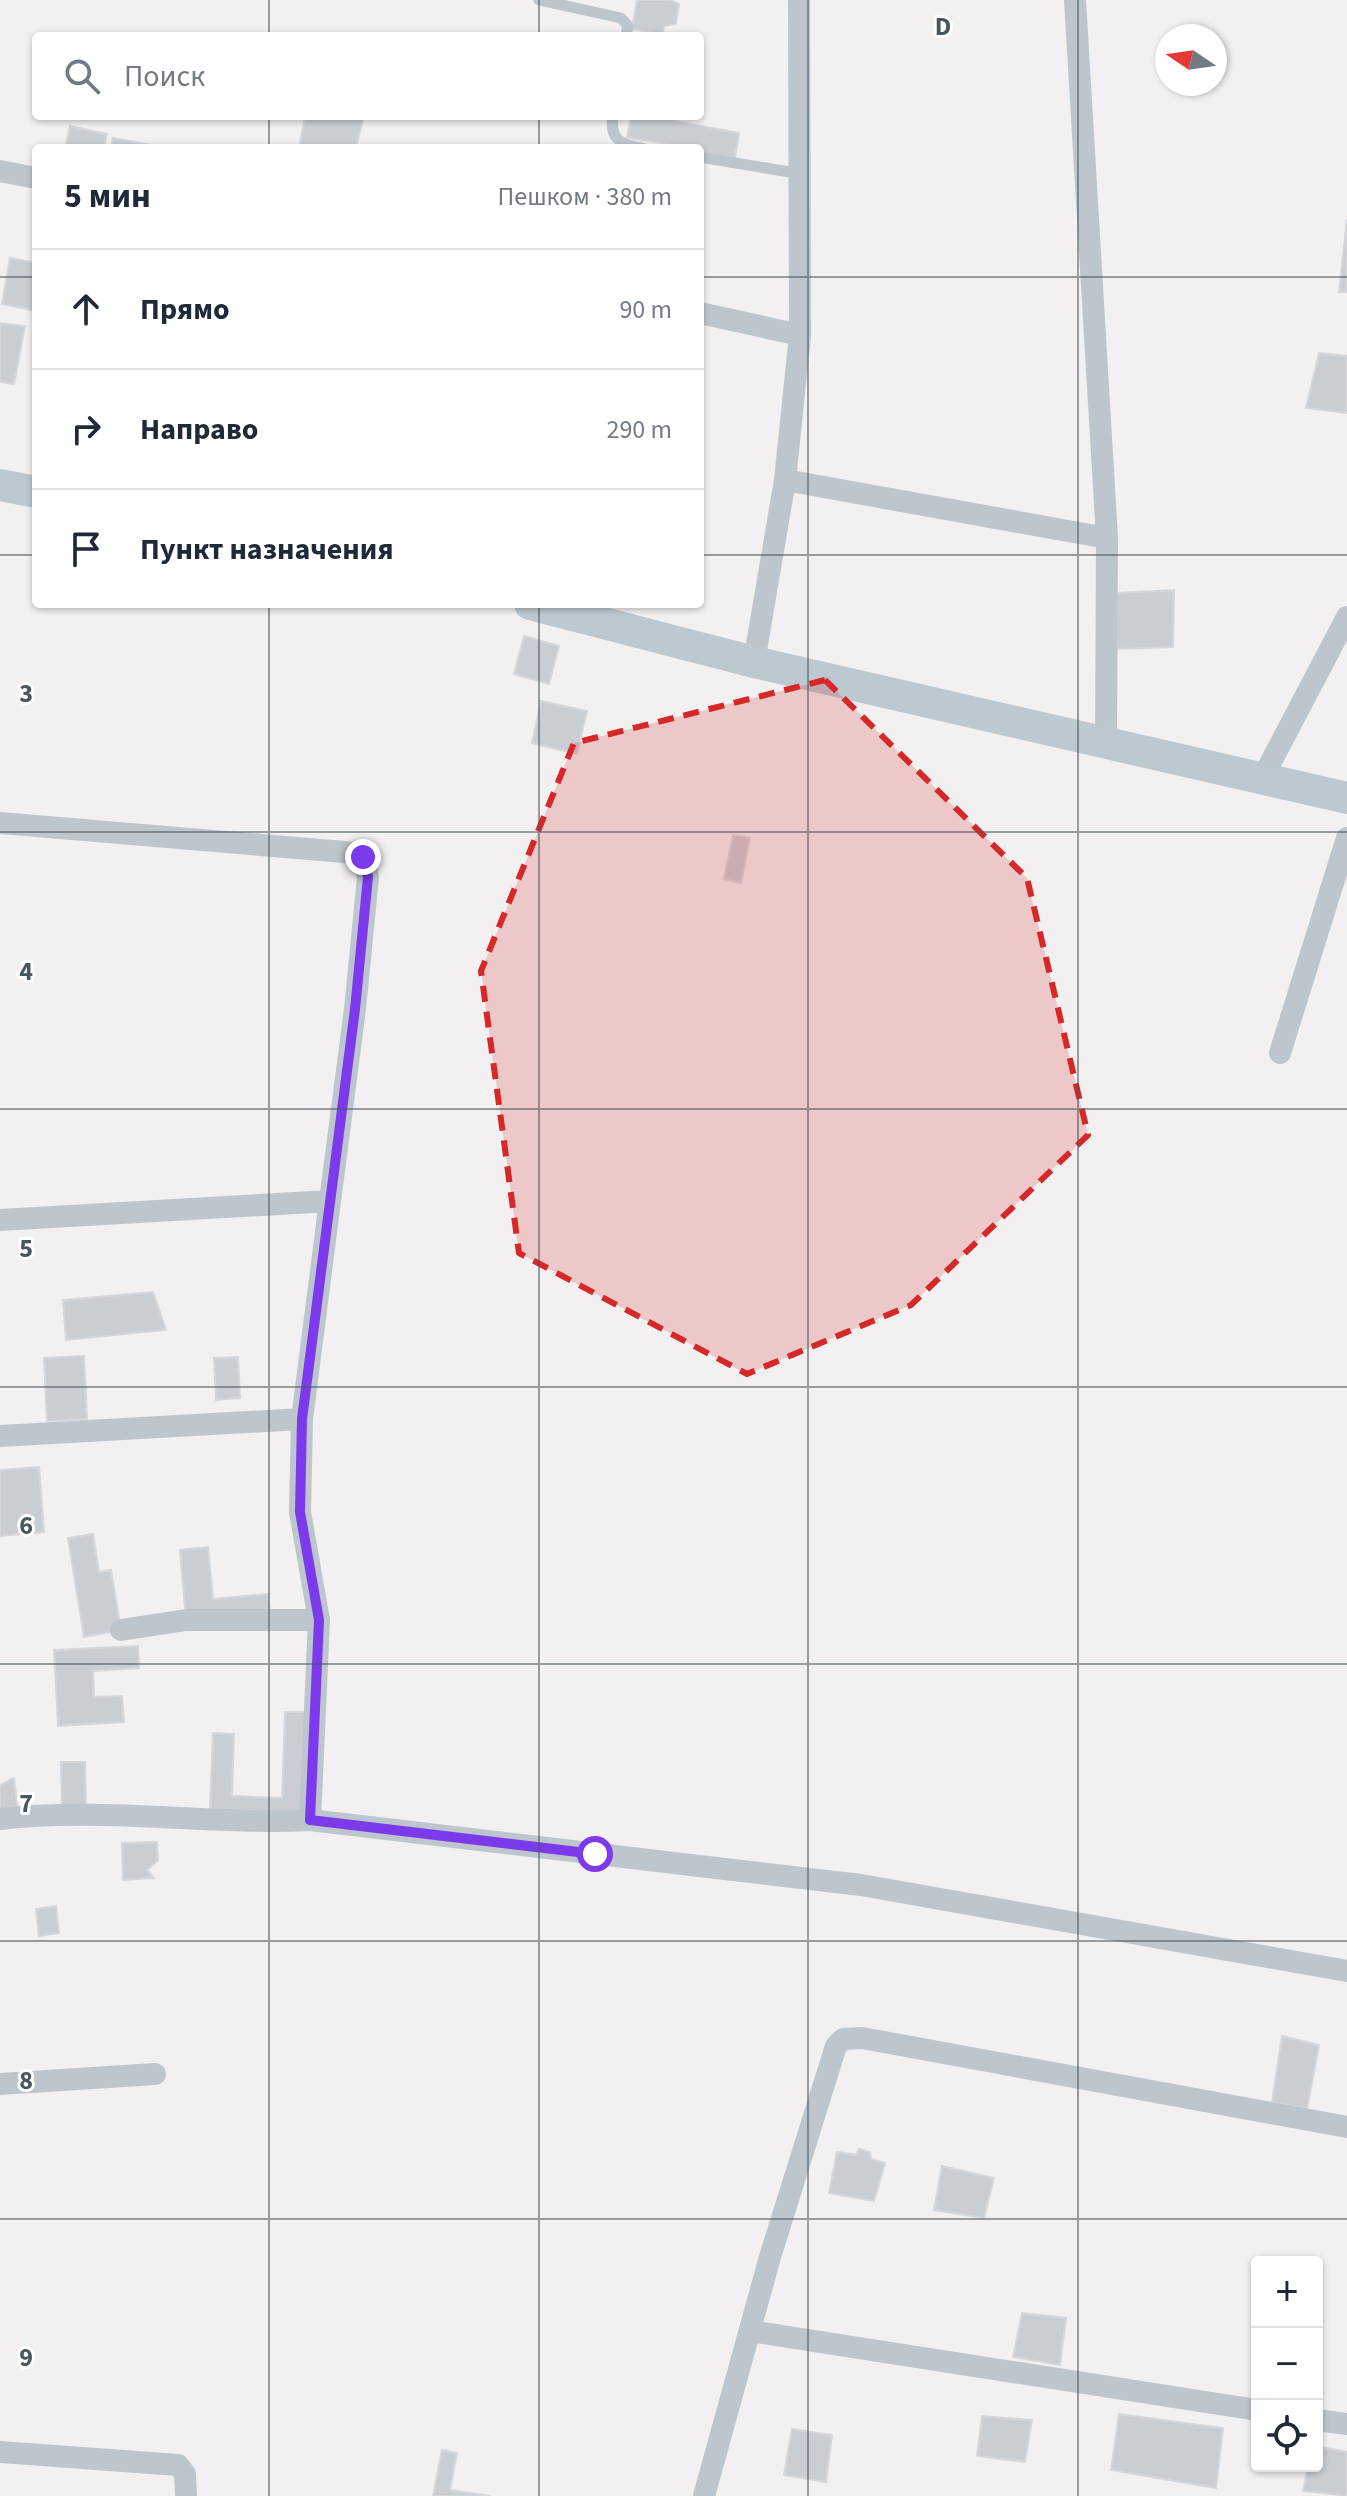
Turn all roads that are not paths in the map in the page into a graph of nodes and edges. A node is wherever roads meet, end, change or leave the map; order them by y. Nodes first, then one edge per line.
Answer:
1 (539, 0) edge
2 (799, 0) edge
3 (1075, 0) edge
4 (627, 32) edge
5 (613, 120) edge
6 (626, 144) edge
7 (704, 158) edge
8 (0, 171) edge
9 (801, 174) junction
10 (32, 177) edge
11 (704, 314) edge
12 (800, 335) junction
13 (785, 480) junction
14 (0, 485) edge
15 (32, 491) edge
16 (1107, 538) junction
17 (545, 608) edge
18 (1347, 617) edge
19 (754, 662) junction
20 (1106, 743) junction
21 (1263, 777) junction
22 (1347, 798) edge
23 (0, 823) edge
24 (1347, 838) edge
25 (1280, 1053) dead end
26 (330, 1201) junction
27 (0, 1220) edge
28 (302, 1419) junction
29 (0, 1436) edge
30 (319, 1620) junction
31 (121, 1630) dead end
32 (0, 1819) edge
33 (310, 1820) junction
34 (1347, 1971) edge
35 (155, 2074) dead end
36 (0, 2084) edge
37 (1347, 2127) edge
38 (750, 2331) junction
39 (1251, 2409) edge
40 (1323, 2421) edge
41 (1347, 2424) edge
42 (0, 2452) edge
43 (186, 2496) edge
44 (704, 2496) edge

1 - 4 lane
2 - 9 street
3 - 16 street
5 - 6 lane
7 - 9 lane
8 - 10 street
9 - 12 street
11 - 12 street
12 - 13 street
13 - 16 street
13 - 19 street
14 - 15 street
16 - 20 street
17 - 19 street
18 - 21 street
19 - 20 street
20 - 21 street
21 - 22 street
23 - 26 street
24 - 25 street
26 - 27 street
26 - 28 street
28 - 29 street
28 - 30 street
30 - 31 street
30 - 33 street
32 - 33 street
33 - 34 street
35 - 36 street
37 - 38 street
38 - 39 street
38 - 44 street
40 - 41 street
42 - 43 street

